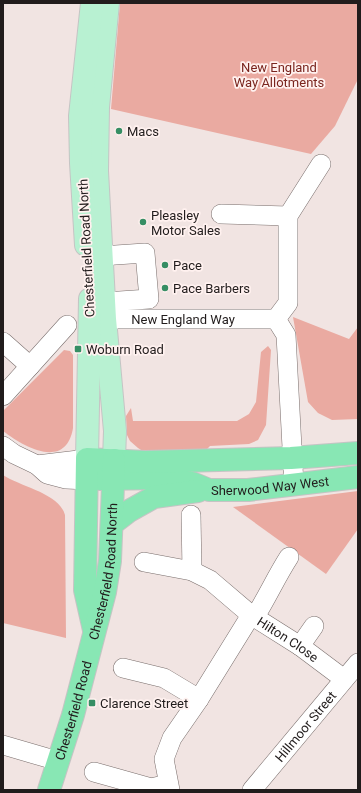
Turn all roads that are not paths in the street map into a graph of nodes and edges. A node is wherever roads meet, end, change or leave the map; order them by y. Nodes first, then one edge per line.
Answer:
1 (92, 3) edge
2 (108, 3) edge
3 (321, 164) dead end
4 (221, 214) dead end
5 (288, 216) junction
6 (101, 256) junction
7 (97, 311) junction
8 (276, 319) junction
9 (67, 326) dead end
10 (3, 342) edge
11 (30, 366) junction
12 (3, 396) edge
13 (3, 446) edge
14 (358, 453) edge
15 (292, 458) junction
16 (87, 469) junction
17 (113, 469) junction
18 (358, 476) edge
19 (294, 485) junction
20 (209, 490) junction
21 (191, 515) dead end
22 (112, 524) junction
23 (289, 557) dead end
24 (144, 562) dead end
25 (192, 571) junction
26 (252, 616) junction
27 (314, 626) dead end
28 (94, 630) junction
29 (300, 646) junction
30 (358, 663) edge
31 (123, 668) dead end
32 (344, 679) junction
33 (199, 699) junction
34 (3, 745) edge
35 (58, 761) junction
36 (94, 772) dead end
37 (169, 787) edge
38 (49, 790) edge
39 (252, 790) edge

1 - 7 main road, Chesterfield Road North
2 - 6 main road, Chesterfield Road North
3 - 5 street
4 - 5 street
5 - 8 street
6 - 7 main road, Chesterfield Road North
6 - 7 street
7 - 8 street, New England Way
7 - 16 main road, Chesterfield Road North
7 - 17 main road, Chesterfield Road North
8 - 15 street
9 - 11 street
10 - 11 street
11 - 12 street
13 - 16 street
14 - 15 highway, Sherwood Way West
15 - 17 highway, Sherwood Way West
15 - 19 street
16 - 17 highway, Sherwood Way West
16 - 28 highway, Chesterfield Road North
17 - 20 highway, Sherwood Way West
17 - 22 highway, Chesterfield Road North
18 - 19 highway, Sherwood Way West
19 - 20 highway, Sherwood Way West
20 - 22 highway
21 - 25 street
22 - 28 highway, Chesterfield Road North
23 - 26 street
24 - 25 street, Hilton Close
25 - 26 street, Hilton Close
26 - 29 street, Hilton Close
26 - 33 street
27 - 29 street
28 - 35 highway, Chesterfield Road
29 - 32 street, Hilton Close
30 - 32 street, Hillmoor Street
31 - 33 street
32 - 39 street, Hillmoor Street
33 - 37 street
34 - 35 street
35 - 38 highway, Chesterfield Road
36 - 37 street

